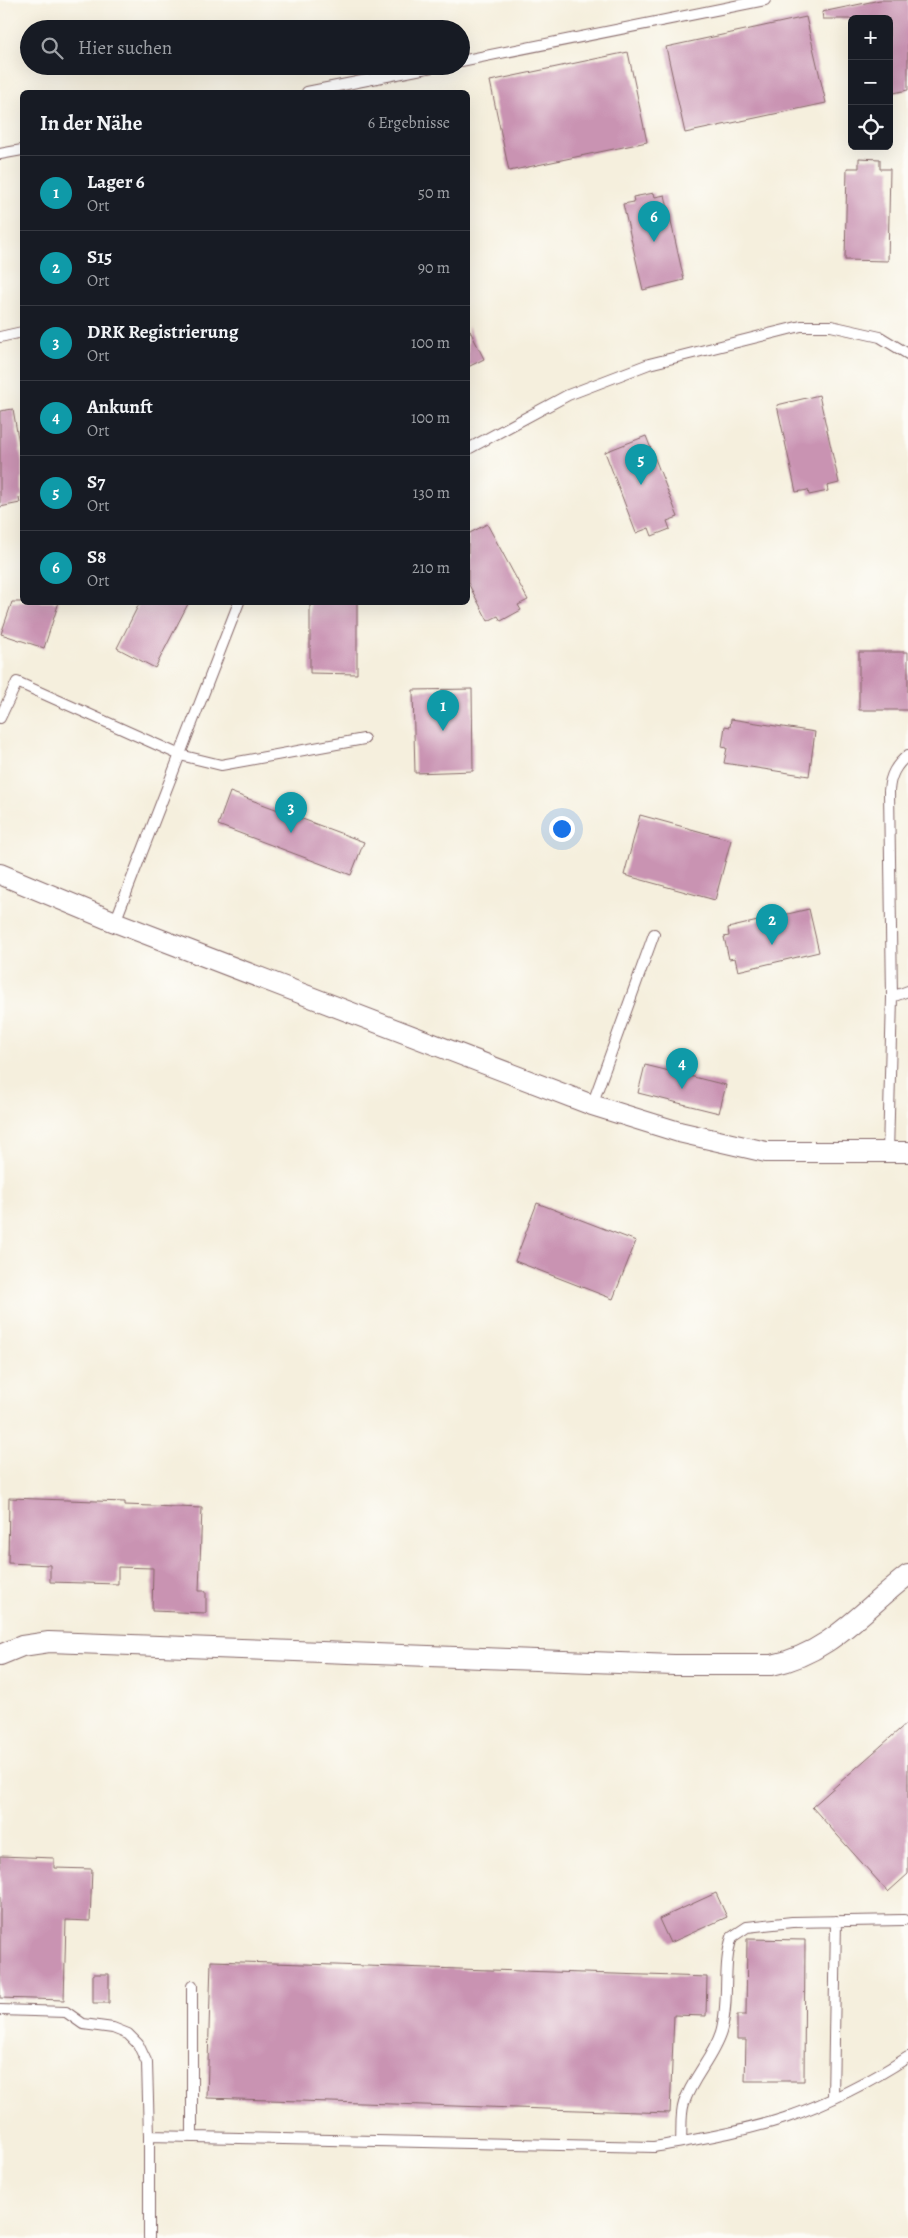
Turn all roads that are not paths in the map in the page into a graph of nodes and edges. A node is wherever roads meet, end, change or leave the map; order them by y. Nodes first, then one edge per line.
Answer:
1 (765, 0) edge
2 (470, 60) edge
3 (393, 75) edge
4 (317, 90) edge
5 (20, 150) edge
6 (0, 154) edge
7 (20, 332) edge
8 (0, 337) edge
9 (908, 354) edge
10 (470, 448) edge
11 (238, 605) edge
12 (0, 718) edge
13 (364, 739) dead end
14 (180, 755) junction
15 (908, 755) edge
16 (0, 874) edge
17 (115, 922) junction
18 (654, 934) dead end
19 (908, 991) edge
20 (892, 997) junction
21 (592, 1105) junction
22 (908, 1152) edge
23 (888, 1153) junction
24 (908, 1575) edge
25 (0, 1655) edge
26 (907, 1920) edge
27 (836, 1921) junction
28 (192, 1986) dead end
29 (0, 2010) edge
30 (908, 2057) edge
31 (833, 2098) junction
32 (149, 2136) junction
33 (192, 2137) junction
34 (681, 2142) junction
35 (149, 2238) edge

1 - 2 lane
3 - 4 lane
5 - 6 lane
7 - 8 lane
9 - 10 lane
11 - 14 lane
12 - 14 lane
13 - 14 lane
14 - 17 lane
15 - 20 lane
16 - 17 street
17 - 21 street
18 - 21 lane
19 - 20 lane
20 - 23 lane
21 - 23 street
22 - 23 street
24 - 25 street
26 - 27 lane
27 - 31 lane
27 - 34 lane
28 - 33 lane
29 - 32 lane
30 - 31 lane
31 - 34 lane
32 - 33 lane
32 - 35 lane
33 - 34 lane

